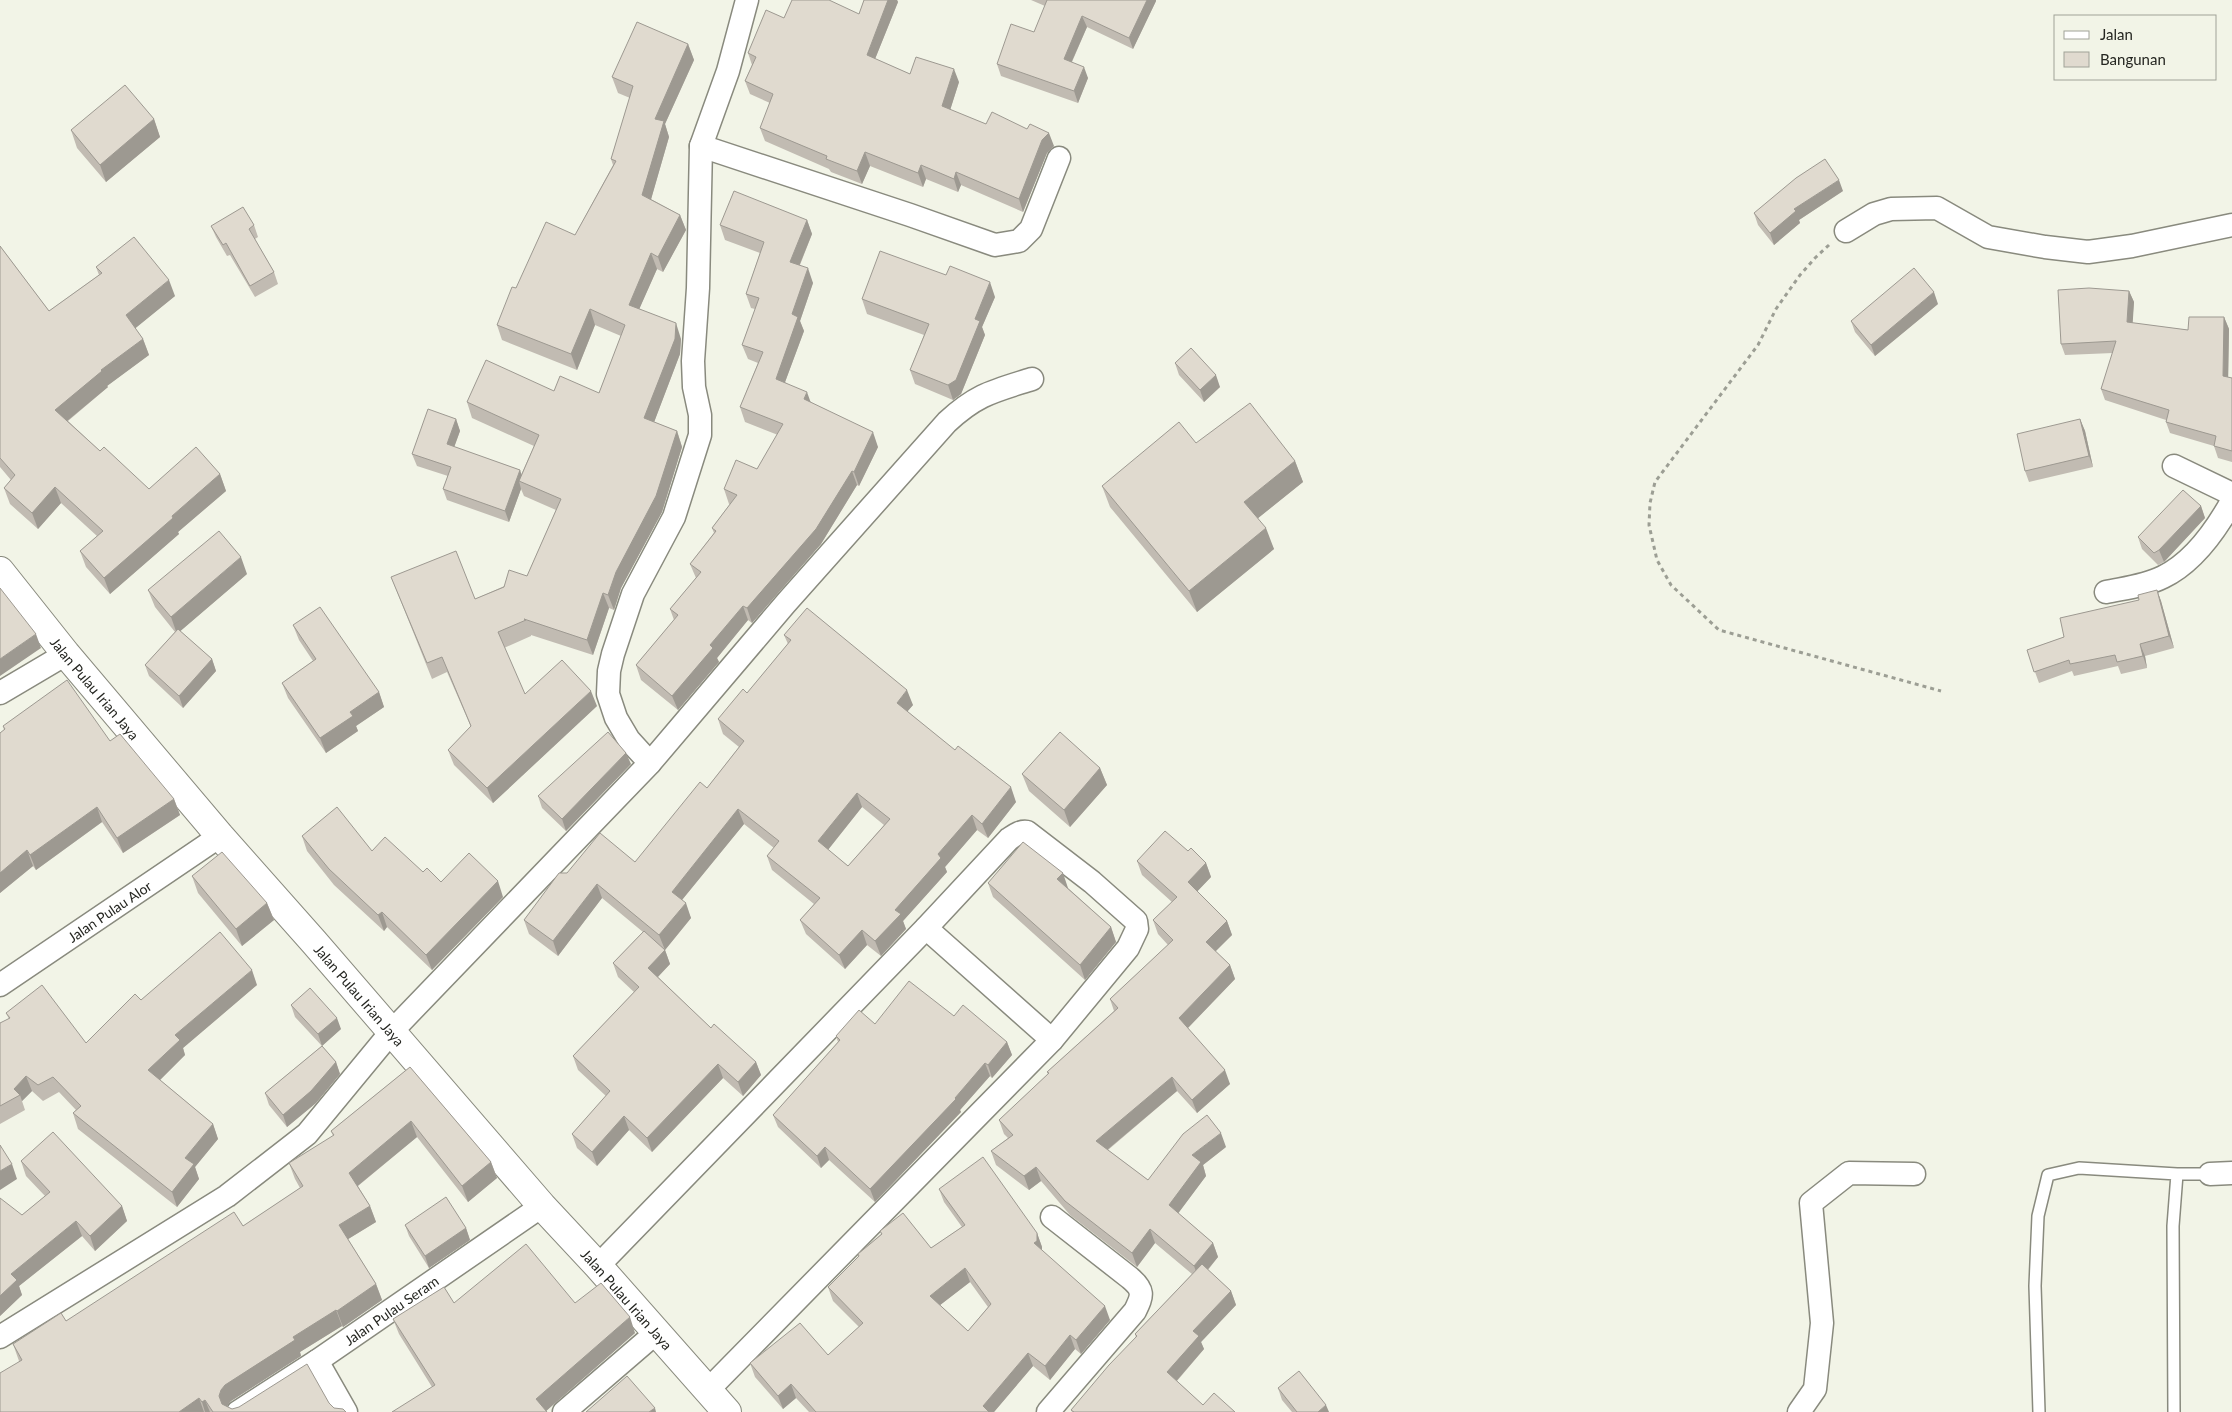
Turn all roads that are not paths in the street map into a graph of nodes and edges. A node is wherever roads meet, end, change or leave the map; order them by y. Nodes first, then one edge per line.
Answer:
1 (747, 0) edge
2 (700, 146) junction
3 (1059, 158) dead end
4 (2232, 225) edge
5 (1846, 231) road end
6 (1032, 379) dead end
7 (2174, 466) dead end
8 (2232, 494) edge
9 (2232, 501) edge
10 (0, 571) edge
11 (2106, 592) dead end
12 (66, 654) junction
13 (0, 693) edge
14 (650, 762) junction
15 (220, 836) junction
16 (926, 928) junction
17 (0, 985) edge
18 (392, 1031) junction
19 (1052, 1040) junction
20 (1914, 1174) dead end
21 (2177, 1174) junction
22 (2221, 1174) edge
23 (542, 1206) junction
24 (1052, 1217) dead end
25 (598, 1266) junction
26 (657, 1332) junction
27 (0, 1336) edge
28 (317, 1360) junction
29 (707, 1391) junction
30 (238, 1412) edge
31 (346, 1412) edge
32 (564, 1412) edge
33 (727, 1412) edge
34 (1048, 1412) edge
35 (1799, 1412) edge
36 (2039, 1412) edge
37 (2174, 1412) edge

1 - 2 street
2 - 3 street
2 - 14 street
4 - 5 street
6 - 14 street
7 - 8 street
9 - 11 street
10 - 12 street, Jalan Pulau Irian Jaya
12 - 13 street
12 - 15 street, Jalan Pulau Irian Jaya
14 - 18 street
15 - 17 street, Jalan Pulau Alor
15 - 18 street, Jalan Pulau Irian Jaya
16 - 19 street
16 - 19 street
16 - 25 street
18 - 23 street, Jalan Pulau Irian Jaya
18 - 27 street
19 - 29 street
20 - 35 street
21 - 22 lane
21 - 36 lane
21 - 37 lane
23 - 25 street, Jalan Pulau Irian Jaya
23 - 28 street, Jalan Pulau Seram
24 - 34 street
25 - 26 street, Jalan Pulau Irian Jaya
26 - 29 street, Jalan Pulau Irian Jaya
26 - 32 street
28 - 30 street, Jalan Pulau Seram
28 - 31 street
29 - 33 street, Jalan Pulau Irian Jaya

